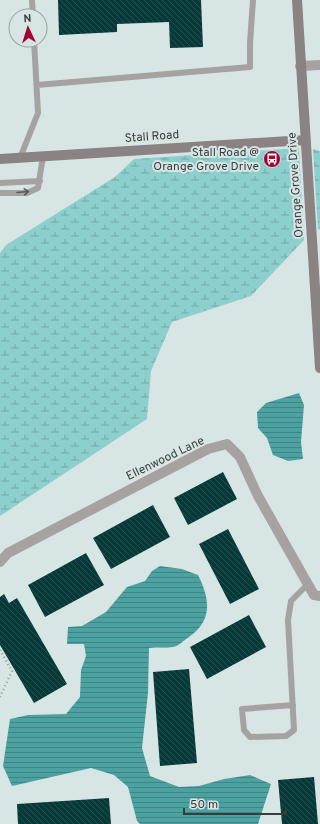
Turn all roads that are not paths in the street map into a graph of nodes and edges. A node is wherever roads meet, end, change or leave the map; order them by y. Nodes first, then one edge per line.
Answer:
1 (253, 0) edge
2 (297, 0) edge
3 (34, 48) edge
4 (320, 65) edge
5 (300, 66) junction
6 (36, 85) junction
7 (305, 140) junction
8 (43, 156) junction
9 (20, 158) junction
10 (0, 159) edge
11 (40, 181) junction
12 (0, 183) edge
13 (0, 193) edge
14 (320, 368) edge
15 (0, 562) edge
16 (308, 584) junction
17 (320, 596) edge
18 (293, 705) junction

1 - 6 lane
2 - 5 street, Orange Grove Drive
3 - 6 lane
4 - 5 street
5 - 7 street, Orange Grove Drive
6 - 9 lane
7 - 8 street, Stall Road
7 - 14 street, Orange Grove Drive
8 - 9 street, Stall Road
8 - 11 lane
9 - 10 street, Stall Road
11 - 12 lane
13 -> 11 lane
15 - 16 street, Ellenwood Lane
16 - 17 street, Ellenwood Lane
16 - 18 lane
18 - 18 lane

